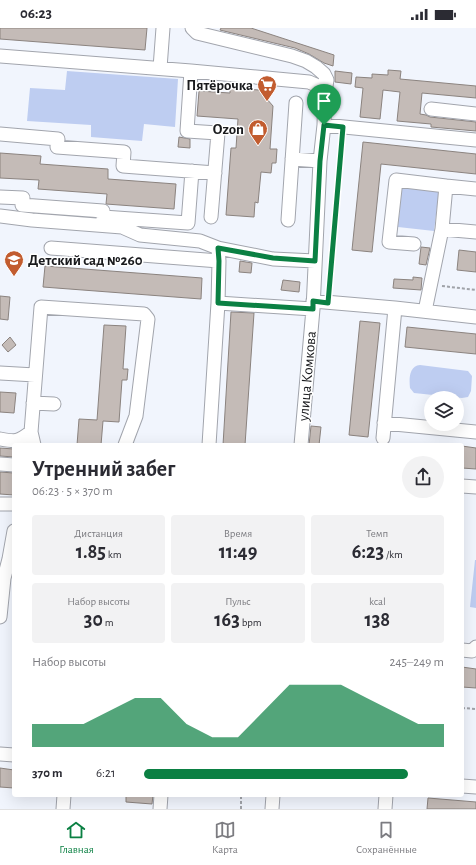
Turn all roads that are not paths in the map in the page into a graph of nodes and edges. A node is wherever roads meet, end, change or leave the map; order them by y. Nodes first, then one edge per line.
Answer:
1 (163, 28) edge
2 (192, 28) edge
3 (0, 56) edge
4 (160, 68) junction
5 (191, 71) junction
6 (325, 92) junction
7 (296, 103) dead end
8 (430, 109) dead end
9 (476, 114) edge
10 (324, 125) junction
11 (0, 134) edge
12 (476, 140) edge
13 (292, 159) junction
14 (320, 161) junction
15 (192, 171) junction
16 (215, 173) junction
17 (446, 186) junction
18 (476, 189) edge
19 (0, 197) edge
20 (0, 216) edge
21 (211, 217) dead end
22 (288, 220) dead end
23 (442, 229) junction
24 (476, 232) edge
25 (414, 244) dead end
26 (51, 248) dead end
27 (219, 255) junction
28 (315, 261) junction
29 (218, 303) junction
30 (313, 305) junction
31 (396, 308) junction
32 (425, 311) junction
33 (476, 317) edge
34 (0, 373) edge
35 (35, 375) junction
36 (33, 403) junction
37 (54, 404) dead end
38 (384, 423) junction
39 (31, 432) junction
40 (476, 432) edge
41 (383, 438) dead end
42 (0, 440) edge
43 (34, 443) edge
44 (126, 443) edge
45 (209, 443) edge
46 (301, 443) edge
47 (0, 464) edge
48 (12, 465) edge
49 (464, 486) edge
50 (476, 487) edge
51 (12, 542) edge
52 (0, 617) edge
53 (476, 647) edge
54 (464, 650) edge
55 (0, 754) edge
56 (12, 755) edge
57 (464, 786) edge
58 (476, 787) edge
59 (64, 797) edge
60 (161, 797) edge
61 (273, 797) edge
62 (386, 797) edge
63 (63, 809) edge
64 (160, 809) edge
65 (272, 809) edge
66 (385, 809) edge

1 - 4 street
2 - 6 street, улица Комкова
3 - 4 street
4 - 5 street
5 - 6 street
5 - 16 street
6 - 10 street, улица Комкова
7 - 13 street
8 - 9 street
10 - 12 street
10 - 14 street, улица Комкова
11 - 15 street
13 - 14 street
13 - 22 street
14 - 28 street, улица Комкова
15 - 16 street
15 - 19 street
16 - 21 street
17 - 18 street
17 - 23 street
17 - 25 street
20 - 27 street
23 - 24 street
23 - 32 street
26 - 27 street
27 - 28 street
27 - 29 street
28 - 30 street, улица Комкова
29 - 30 street
29 - 45 street
30 - 31 street
30 - 46 street, улица Комкова
31 - 32 street
31 - 38 street
32 - 33 street
34 - 35 street
35 - 36 street
35 - 44 street
36 - 37 street
36 - 39 street
38 - 40 street
38 - 41 street
39 - 42 street
39 - 43 street
47 - 48 street
49 - 50 street
51 - 52 street
53 - 54 street
55 - 56 street
57 - 58 street
59 - 63 street
60 - 64 street
61 - 65 street
62 - 66 street

